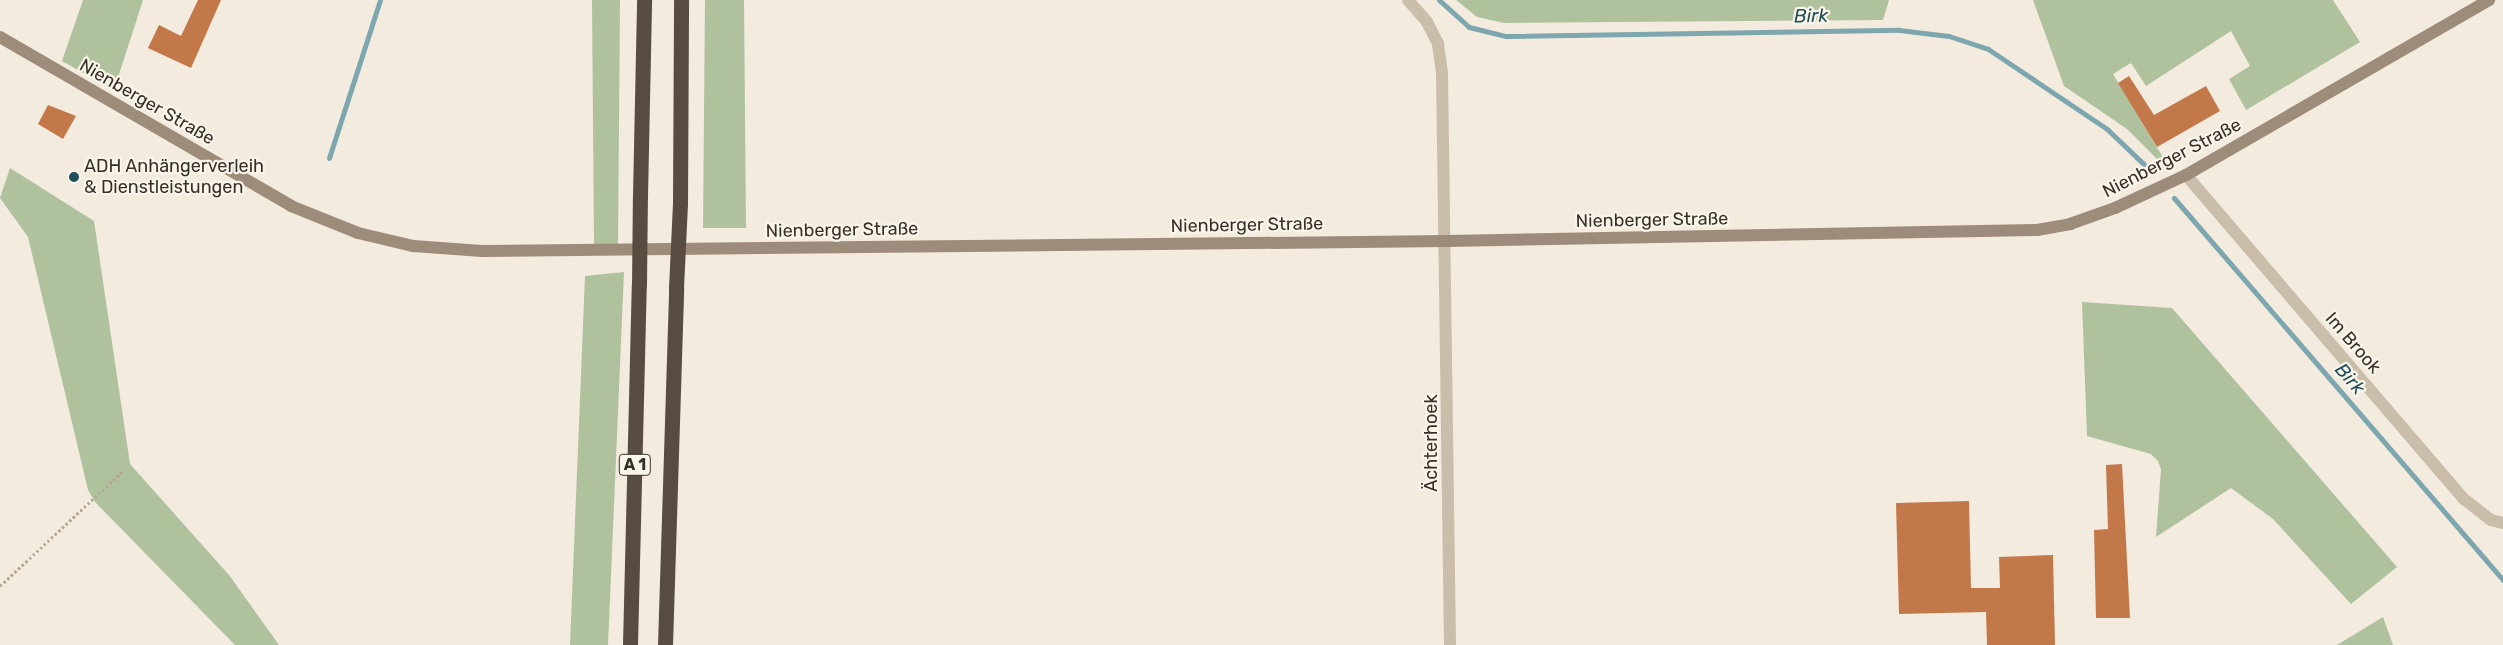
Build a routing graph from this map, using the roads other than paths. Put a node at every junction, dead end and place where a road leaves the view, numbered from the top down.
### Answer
1 (644, 0) edge
2 (681, 0) edge
3 (1408, 0) edge
4 (2489, 0) edge
5 (0, 37) edge
6 (2186, 175) junction
7 (1447, 241) junction
8 (2503, 524) edge
9 (630, 645) edge
10 (666, 645) edge
11 (1450, 645) edge

1 - 9 highway, A 1, bridge
2 - 10 highway, A 1, bridge
3 - 7 street, Ächterhoek
4 - 6 street, Nienberger Straße
5 - 7 street, Nienberger Straße
6 - 7 street, Nienberger Straße
6 - 8 street, Im Brook
7 - 11 street, Ächterhoek

